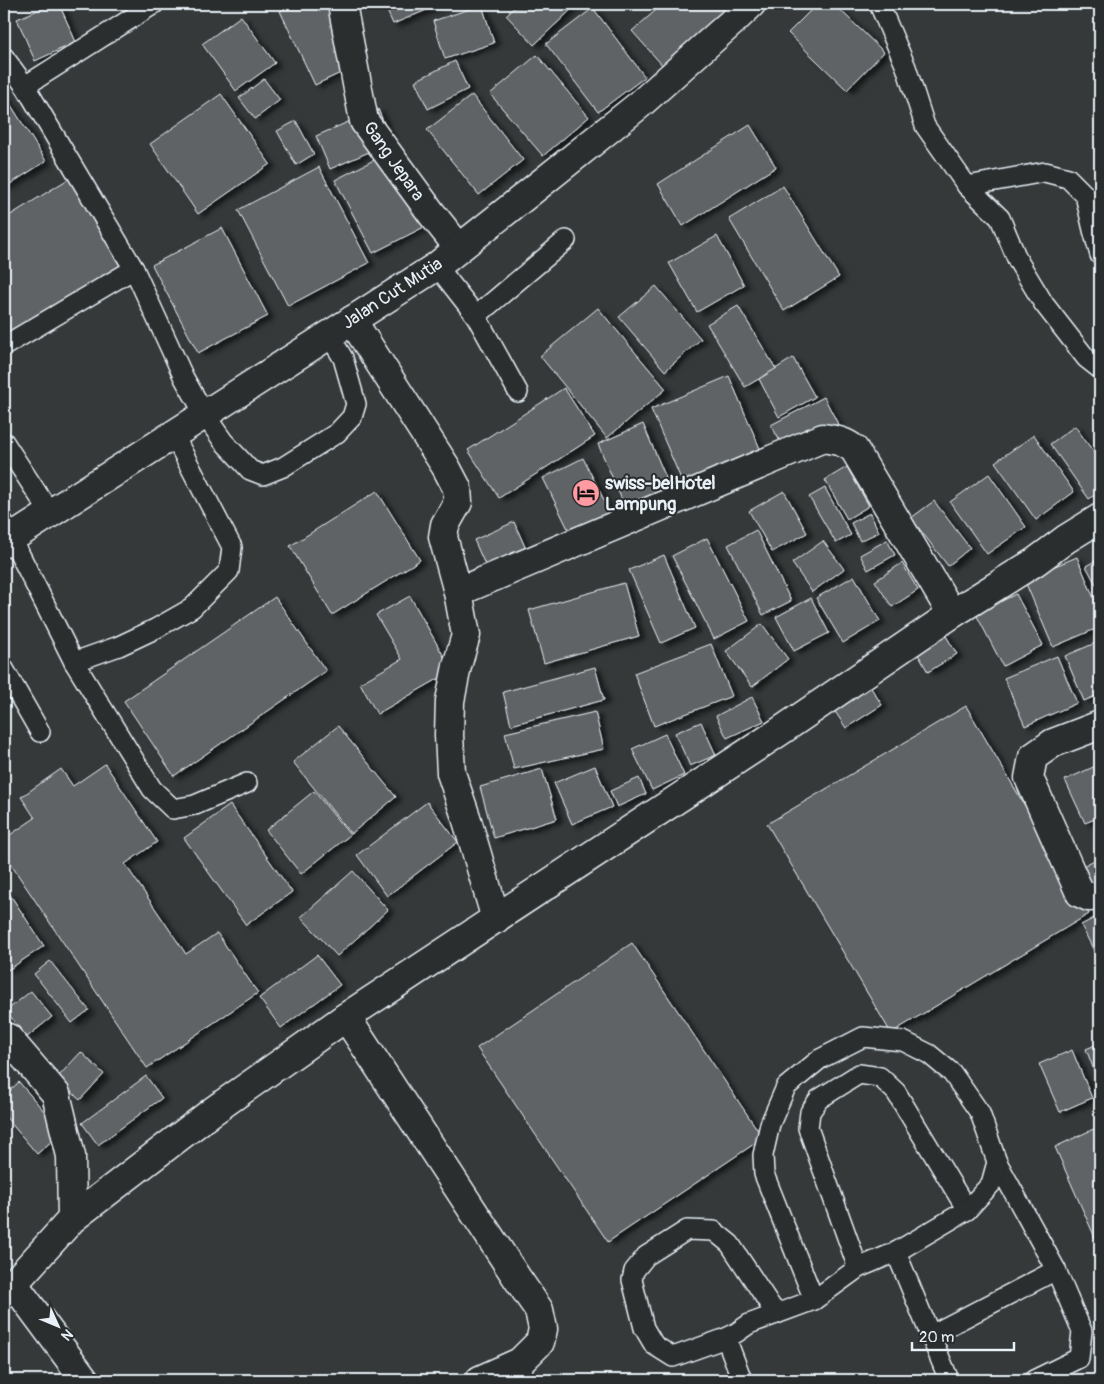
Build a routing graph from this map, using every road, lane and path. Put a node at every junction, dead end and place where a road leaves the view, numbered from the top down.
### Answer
1 (154, 4) edge
2 (342, 4) edge
3 (751, 4) edge
4 (879, 4) edge
5 (4, 57) edge
6 (25, 86) junction
7 (967, 186) junction
8 (566, 240) dead end
9 (459, 248) junction
10 (1100, 255) edge
11 (437, 266) junction
12 (134, 269) junction
13 (476, 316) junction
14 (352, 320) junction
15 (329, 335) junction
16 (4, 346) edge
17 (1100, 369) edge
18 (518, 392) dead end
19 (205, 414) junction
20 (173, 434) junction
21 (4, 442) edge
22 (50, 514) junction
23 (1100, 518) edge
24 (6, 535) edge
25 (458, 592) junction
26 (952, 614) junction
27 (74, 662) junction
28 (4, 669) edge
29 (1100, 725) edge
30 (40, 732) dead end
31 (247, 783) dead end
32 (1100, 896) edge
33 (496, 919) junction
34 (346, 1017) junction
35 (8, 1038) dead end
36 (997, 1162) junction
37 (966, 1210) junction
38 (72, 1219) junction
39 (896, 1252) junction
40 (858, 1268) junction
41 (1056, 1270) junction
42 (9, 1289) edge
43 (814, 1300) junction
44 (776, 1314) junction
45 (931, 1335) junction
46 (726, 1338) junction
47 (85, 1380) edge
48 (480, 1380) edge
49 (742, 1380) edge
50 (949, 1380) edge
51 (1034, 1380) edge

1 - 6 lane
2 - 9 street, Gang Jepara
3 - 9 street, Jalan Cut Mutia
4 - 7 lane
5 - 6 lane
6 - 12 lane
7 - 10 lane
7 - 17 lane
8 - 13 lane
9 - 11 street, Jalan Cut Mutia
11 - 13 lane
11 - 14 street, Jalan Cut Mutia
12 - 16 lane
12 - 19 lane
13 - 18 lane
14 - 15 street, Jalan Cut Mutia
14 - 25 street
15 - 19 street, Jalan Cut Mutia
15 - 19 lane
19 - 20 street, Jalan Cut Mutia
20 - 22 street, Jalan Cut Mutia
20 - 27 lane
21 - 22 lane
22 - 24 street, Jalan Cut Mutia
23 - 26 street
24 - 27 lane
25 - 26 street
25 - 33 street
26 - 33 street
27 - 31 lane
28 - 30 lane
29 - 32 street
33 - 34 street
34 - 38 street
34 - 48 street
35 - 38 street
36 - 37 lane
36 - 41 lane
36 - 43 lane
37 - 39 lane
37 - 40 lane
38 - 42 street
39 - 40 lane
39 - 45 lane
40 - 43 lane
41 - 45 lane
41 - 51 lane
42 - 47 street
43 - 44 lane
44 - 46 lane
44 - 46 lane
45 - 50 lane
46 - 49 lane

